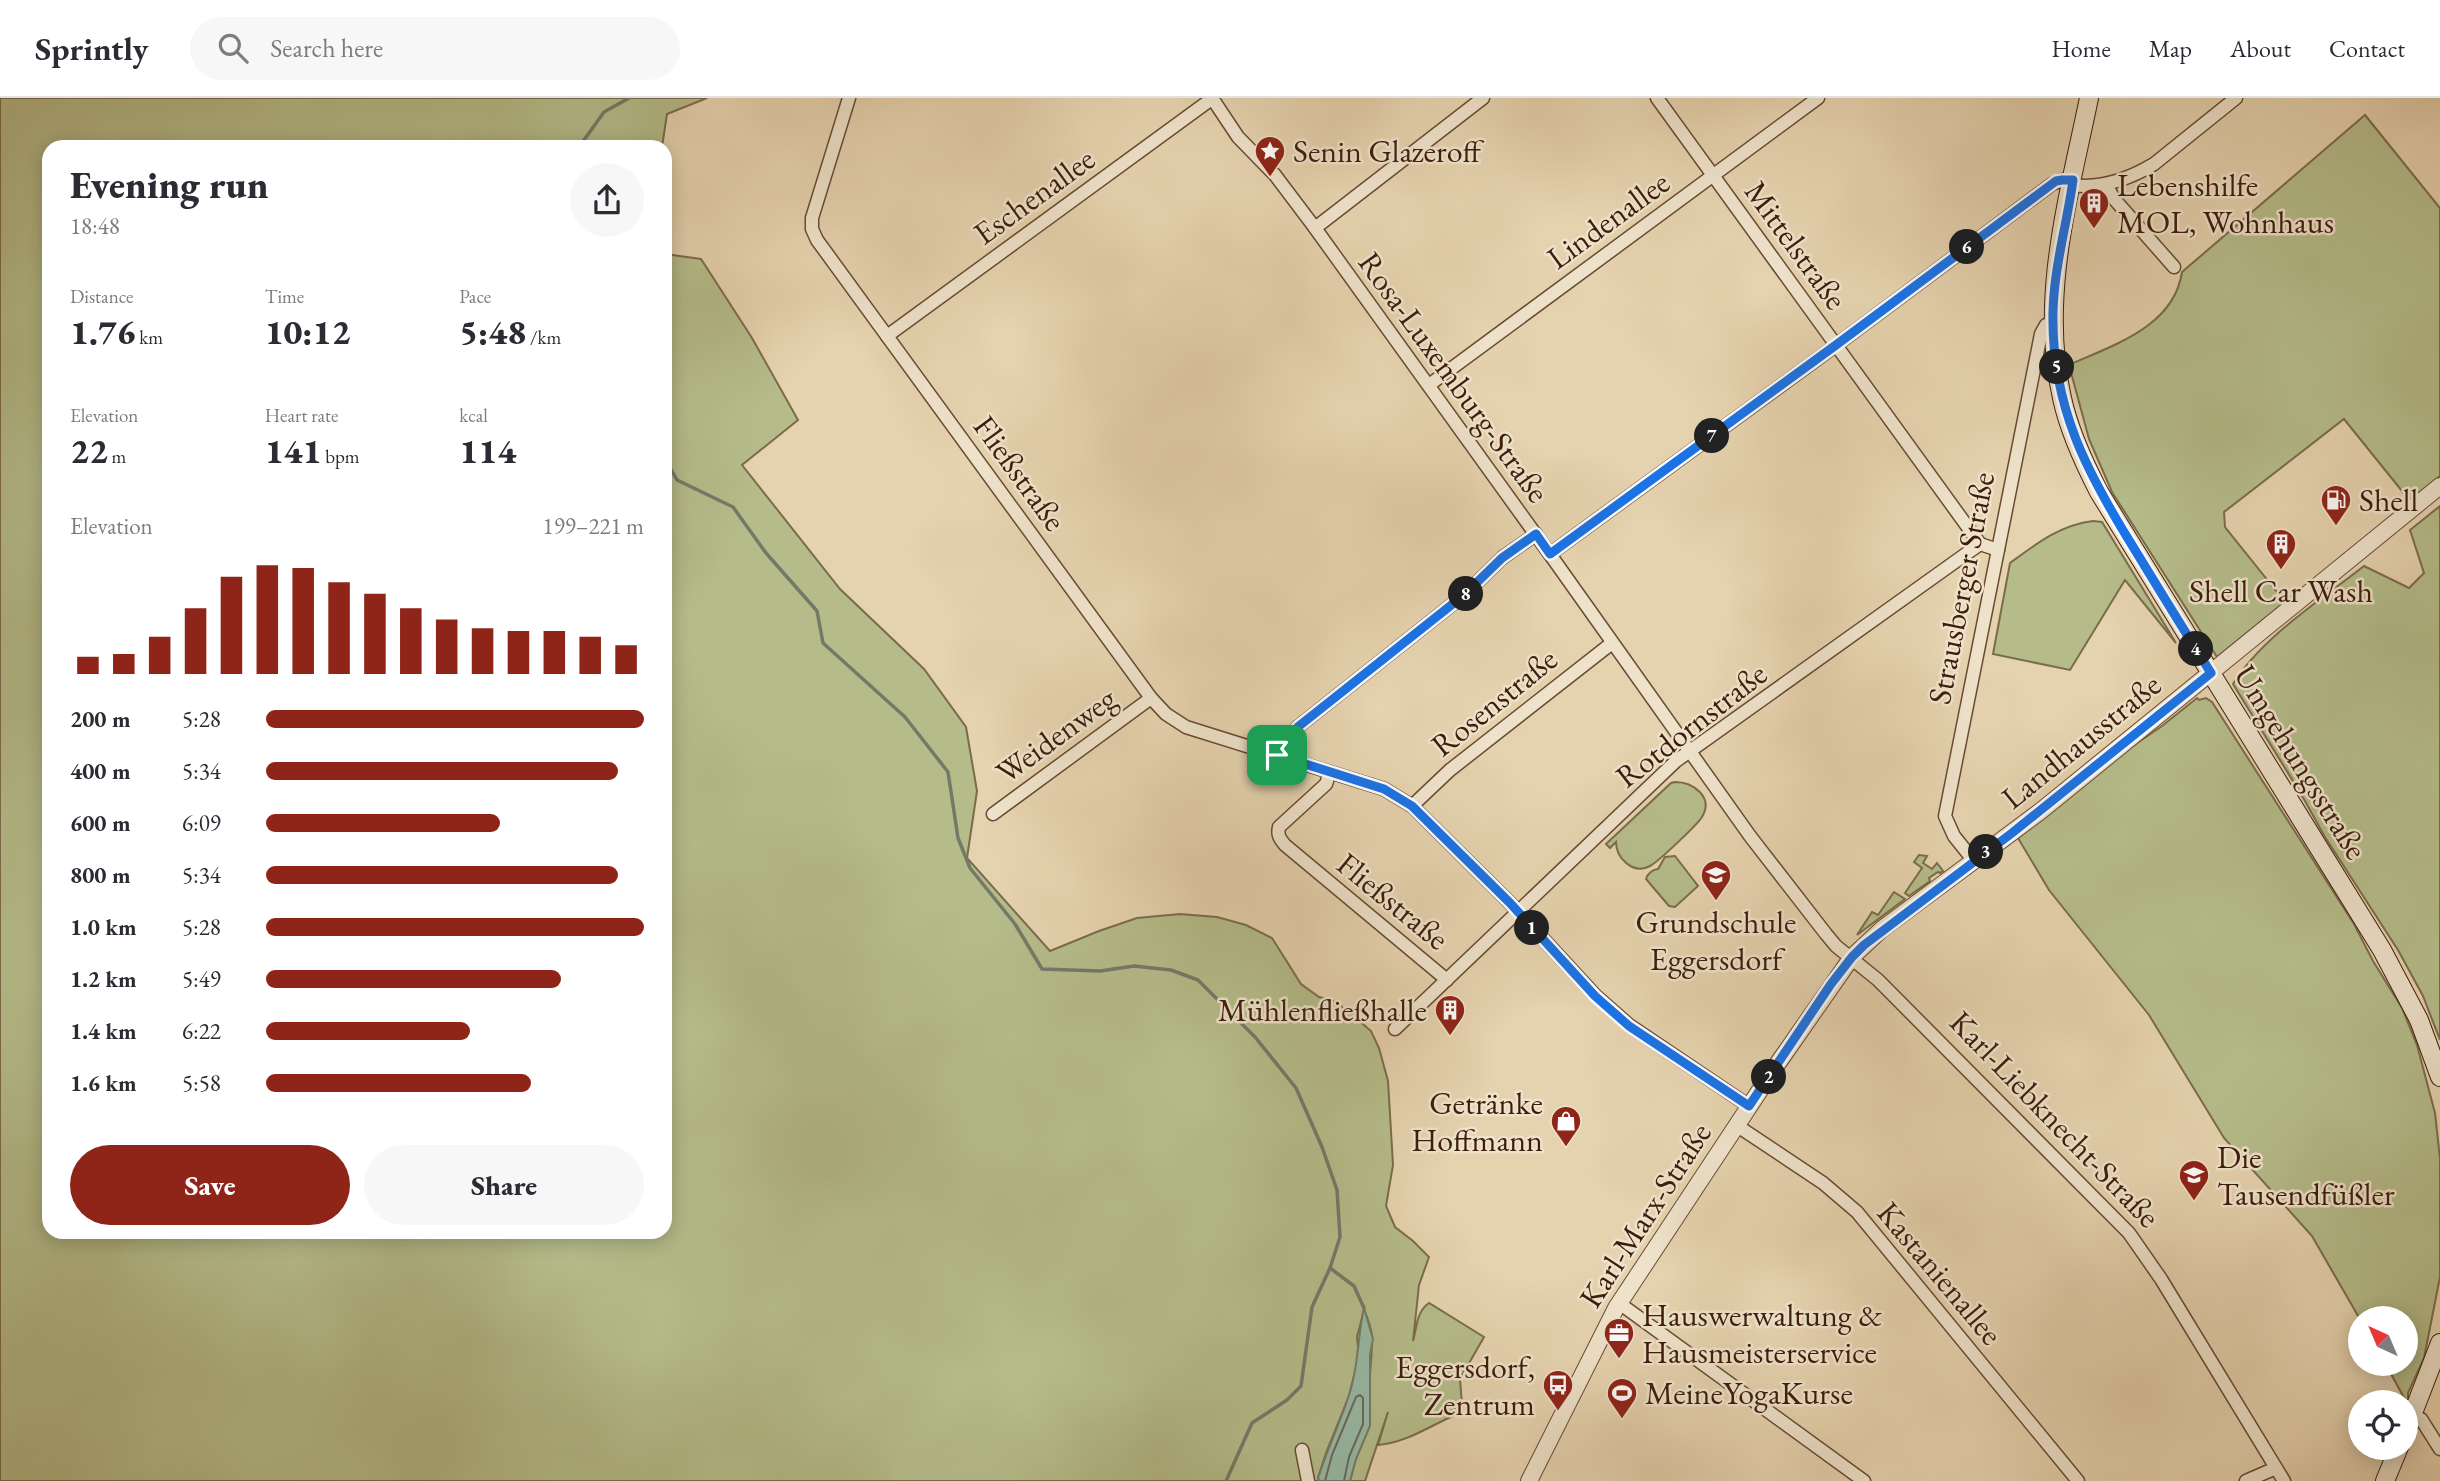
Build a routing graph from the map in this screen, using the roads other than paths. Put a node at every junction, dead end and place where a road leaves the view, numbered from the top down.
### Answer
1 (849, 98) edge
2 (1213, 98) edge
3 (1483, 98) edge
4 (1657, 98) edge
5 (1818, 98) edge
6 (2089, 98) edge
7 (2236, 98) edge
8 (1713, 176) junction
9 (2072, 183) junction
10 (2106, 185) junction
11 (1315, 228) junction
12 (2174, 267) dead end
13 (2050, 325) junction
14 (887, 336) junction
15 (1836, 345) junction
16 (2057, 366) joint
17 (1429, 385) junction
18 (2440, 486) edge
19 (1536, 534) junction
20 (1980, 544) junction
21 (1998, 550) junction
22 (1550, 554) junction
23 (1612, 643) junction
24 (2211, 673) junction
25 (1151, 698) junction
26 (1690, 752) junction
27 (1277, 755) junction
28 (1330, 772) junction
29 (1412, 806) junction
30 (993, 814) dead end
31 (1974, 861) junction
32 (1518, 913) junction
33 (1852, 957) junction
34 (1447, 980) junction
35 (1395, 1029) dead end
36 (2440, 1077) edge
37 (1749, 1106) junction
38 (1736, 1125) junction
39 (1619, 1303) junction
40 (2440, 1343) edge
41 (2418, 1400) edge
42 (2418, 1420) edge
43 (2440, 1449) edge
44 (1301, 1450) dead end
45 (2394, 1460) edge
46 (2276, 1468) junction
47 (1308, 1481) edge
48 (1529, 1481) edge
49 (1864, 1481) edge
50 (2078, 1481) edge
51 (2246, 1481) edge
52 (2284, 1481) edge
53 (2385, 1481) edge

1 - 14 street, Fließstraße
2 - 11 street, Rosa-Luxemburg-Straße
2 - 14 street, Eschenallee
3 - 11 street
4 - 8 street, Mittelstraße
5 - 8 street, Lindenallee
6 - 9 main road, Strausberger Straße
7 - 10 street
8 - 15 street, Mittelstraße
8 - 17 street, Lindenallee
9 - 10 street
9 - 13 main road, Strausberger Straße
9 - 15 street
10 - 12 street
11 - 17 street, Rosa-Luxemburg-Straße
13 - 16 main road, Strausberger Straße
13 - 21 street, Strausberger Straße
14 - 25 street, Fließstraße
15 - 20 street, Mittelstraße
15 - 22 street
16 - 24 main road, Umgehungsstraße
17 - 19 street, Rosa-Luxemburg-Straße
18 - 24 street, Landhausstraße
19 - 22 street, Rosa-Luxemburg-Straße
19 - 27 street
20 - 21 street
20 - 26 street, Rotdornstraße
21 - 31 street, Strausberger Straße
22 - 23 street, Rosa-Luxemburg-Straße
23 - 26 street, Rosa-Luxemburg-Straße
23 - 29 street, Rosenstraße
24 - 31 street, Landhausstraße
24 - 36 main road, Umgehungsstraße
25 - 27 street, Fließstraße
25 - 30 street, Weidenweg
26 - 32 street, Rotdornstraße
26 - 33 street, Rosa-Luxemburg-Straße
27 - 28 street, Fließstraße
28 - 29 street, Fließstraße
28 - 34 street, Fließstraße
29 - 32 street, Fließstraße
31 - 33 street, Landhausstraße
32 - 34 street, Rotdornstraße
32 - 37 street, Fließstraße
33 - 37 street, Karl-Marx-Straße
33 - 46 street, Karl-Liebknecht-Straße
34 - 35 street, Rotdornstraße
37 - 38 street, Karl-Marx-Straße
38 - 39 street, Karl-Marx-Straße
38 - 50 street, Kastanienallee
39 - 48 street, Karl-Marx-Straße
39 - 49 street
40 - 41 main road
42 - 43 street
44 - 47 street
45 - 53 main road
46 - 51 street
46 - 52 street, Karl-Liebknecht-Straße

